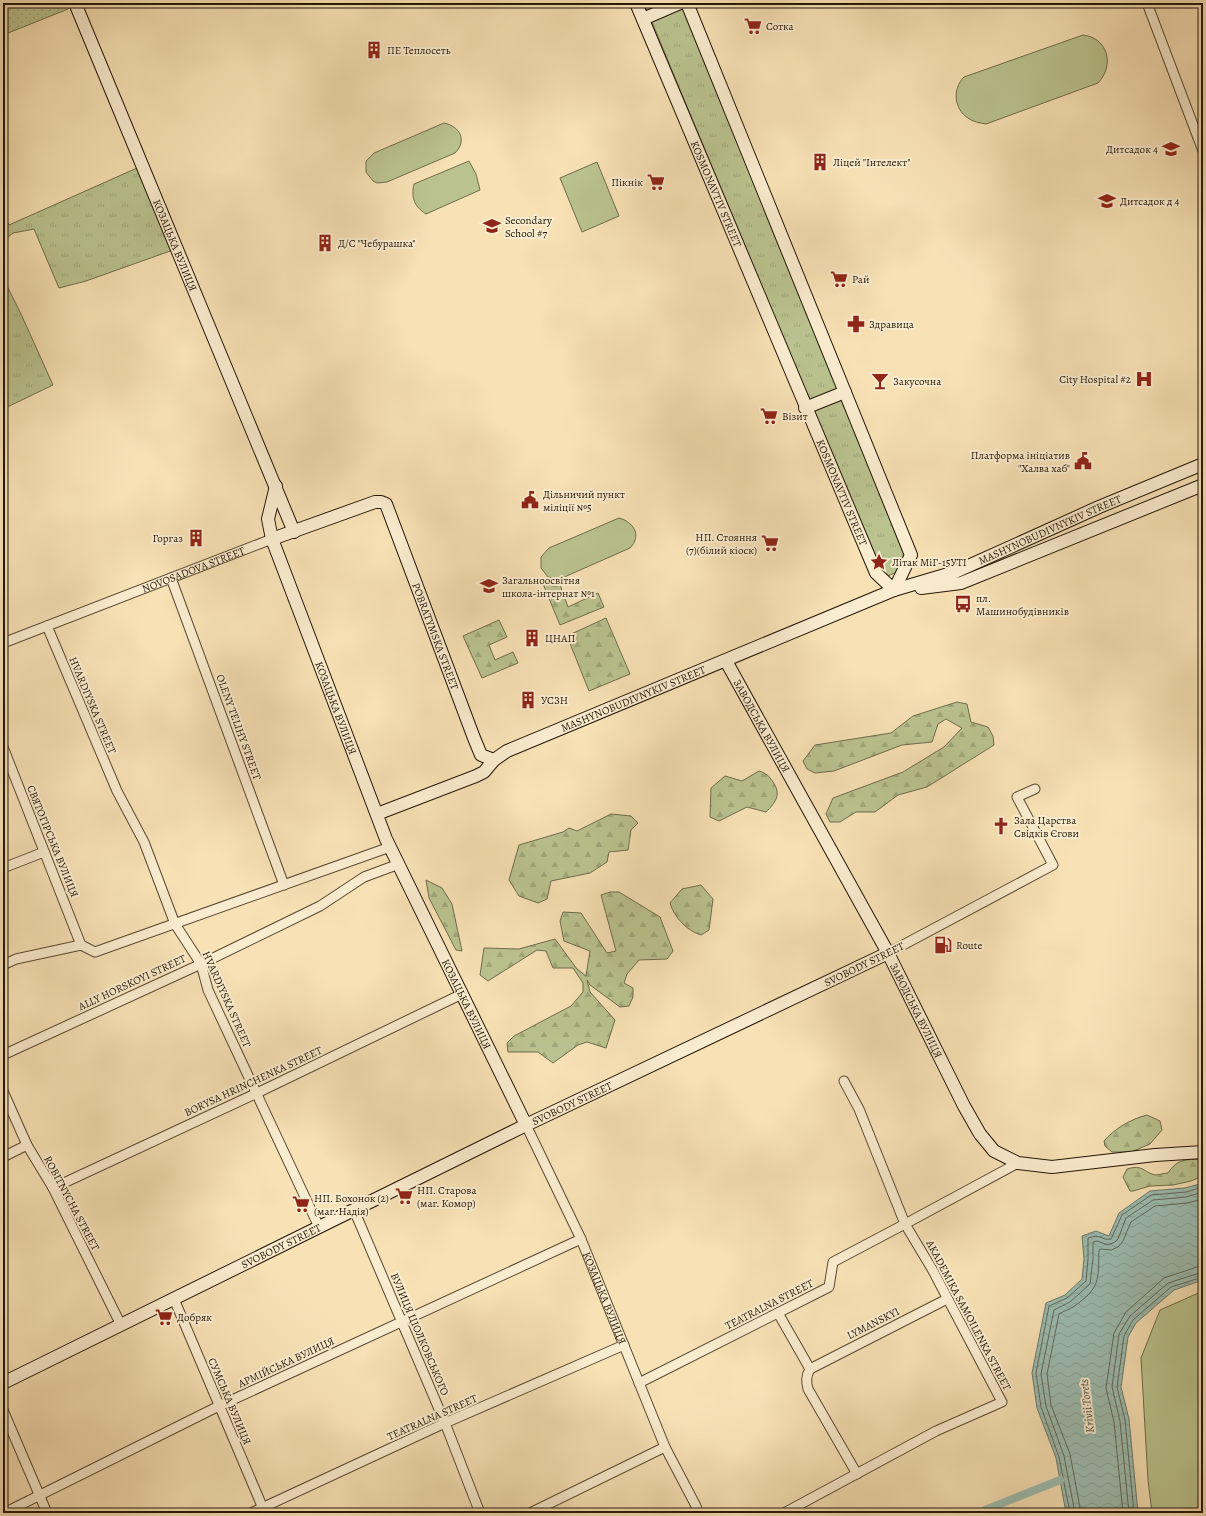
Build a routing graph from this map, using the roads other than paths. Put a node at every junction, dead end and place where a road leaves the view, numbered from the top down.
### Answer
1 (76, 3) edge
2 (636, 3) edge
3 (680, 3) edge
4 (687, 3) edge
5 (1147, 3) edge
6 (643, 19) junction
7 (1203, 151) edge
8 (845, 392) junction
9 (805, 408) junction
10 (1203, 464) edge
11 (1203, 485) edge
12 (276, 486) junction
13 (386, 504) joint
14 (294, 532) junction
15 (272, 539) junction
16 (172, 578) junction
17 (894, 590) junction
18 (47, 626) junction
19 (3, 644) edge
20 (726, 661) junction
21 (3, 747) edge
22 (494, 760) junction
23 (7, 768) edge
24 (1035, 788) dead end
25 (377, 814) junction
26 (390, 847) junction
27 (44, 852) junction
28 (399, 864) junction
29 (3, 868) edge
30 (284, 885) junction
31 (175, 924) junction
32 (81, 944) junction
33 (888, 953) junction
34 (201, 964) junction
35 (3, 965) edge
36 (462, 994) junction
37 (3, 1055) edge
38 (844, 1081) dead end
39 (3, 1092) edge
40 (257, 1093) junction
41 (526, 1125) junction
42 (28, 1145) junction
43 (1203, 1152) edge
44 (3, 1157) edge
45 (1018, 1164) junction
46 (53, 1188) junction
47 (354, 1210) junction
48 (906, 1224) junction
49 (319, 1227) junction
50 (581, 1239) junction
51 (947, 1298) junction
52 (174, 1299) junction
53 (778, 1313) junction
54 (402, 1322) junction
55 (121, 1325) junction
56 (624, 1346) junction
57 (810, 1369) junction
58 (3, 1383) edge
59 (639, 1383) junction
60 (219, 1406) junction
61 (3, 1410) edge
62 (445, 1423) junction
63 (665, 1447) junction
64 (857, 1474) junction
65 (39, 1496) junction
66 (264, 1510) edge
67 (4, 1513) edge
68 (47, 1513) edge
69 (251, 1513) edge
70 (480, 1513) edge
71 (530, 1513) edge
72 (698, 1513) edge
73 (784, 1513) edge

1 - 12 street, КОЗАЦЬКА ВУЛИЦЯ
2 - 6 street, KOSMONAVTIV STREET
3 - 6 street
4 - 8 street
5 - 7 street
6 - 9 street, KOSMONAVTIV STREET
8 - 9 street
8 - 17 street
9 - 17 street, KOSMONAVTIV STREET
10 - 17 street, MASHYNOBUDIVNYKIV STREET
11 - 17 street, MASHYNOBUDIVNYKIV STREET
12 - 14 street, КОЗАЦЬКА ВУЛИЦЯ
12 - 15 street, КОЗАЦЬКА ВУЛИЦЯ
13 - 14 street, NOVOSADOVA STREET
13 - 22 street, POBRATYMSKA STREET
14 - 15 street, NOVOSADOVA STREET
15 - 16 street, NOVOSADOVA STREET
15 - 25 street, КОЗАЦЬКА ВУЛИЦЯ
16 - 18 street, NOVOSADOVA STREET
16 - 30 street, OLENY TELIHY STREET
17 - 20 street, MASHYNOBUDIVNYKIV STREET
18 - 19 street, NOVOSADOVA STREET
18 - 31 street, HVARDIYSKA STREET
20 - 22 street, MASHYNOBUDIVNYKIV STREET
20 - 33 street, ЗАВОДСЬКА ВУЛИЦЯ
21 - 23 street, СВЯТОГІРСЬКА ВУЛИЦЯ
22 - 25 street, MASHYNOBUDIVNYKIV STREET
23 - 27 street, СВЯТОГІРСЬКА ВУЛИЦЯ
24 - 33 street, SVOBODY STREET
25 - 26 street, КОЗАЦЬКА ВУЛИЦЯ
26 - 28 street, КОЗАЦЬКА ВУЛИЦЯ
26 - 30 street
27 - 29 street
27 - 32 street, СВЯТОГІРСЬКА ВУЛИЦЯ
28 - 34 street, ALLY HORSKOYI STREET
28 - 36 street, КОЗАЦЬКА ВУЛИЦЯ
30 - 31 street
31 - 32 street
31 - 34 street, HVARDIYSKA STREET
32 - 35 street
33 - 41 street, SVOBODY STREET
33 - 45 street, ЗАВОДСЬКА ВУЛИЦЯ
34 - 37 street, ALLY HORSKOYI STREET
34 - 40 street, HVARDIYSKA STREET
36 - 40 street, BORYSA HRINCHENKA STREET
36 - 41 street, КОЗАЦЬКА ВУЛИЦЯ
38 - 48 street, AKADEMIKA SAMOILENKA STREET
39 - 42 street, ROBITNYCHA STREET
40 - 46 street, BORYSA HRINCHENKA STREET
40 - 49 street, HVARDIYSKA STREET
41 - 47 street, SVOBODY STREET
41 - 50 street, КОЗАЦЬКА ВУЛИЦЯ
42 - 44 street
42 - 46 street, ROBITNYCHA STREET
43 - 45 street, ЗАВОДСЬКА ВУЛИЦЯ
45 - 48 street, TEATRALNA STREET
46 - 55 street, ROBITNYCHA STREET
47 - 49 street, SVOBODY STREET
47 - 54 street, ВУЛИЦЯ ЦІОЛКОВСЬКОГО
48 - 51 street, AKADEMIKA SAMOILENKA STREET
48 - 53 street, TEATRALNA STREET
49 - 52 street, SVOBODY STREET
50 - 54 street, АРМІЙСЬКА ВУЛИЦЯ
50 - 56 street, КОЗАЦЬКА ВУЛИЦЯ
51 - 57 street, LYMANSKYI
51 - 64 street, AKADEMIKA SAMOILENKA STREET
52 - 55 street, SVOBODY STREET
52 - 60 street, СУМСЬКА ВУЛИЦЯ
53 - 57 street
53 - 59 street, TEATRALNA STREET
54 - 60 street, АРМІЙСЬКА ВУЛИЦЯ
54 - 62 street, ВУЛИЦЯ ЦІОЛКОВСЬКОГО
55 - 58 street, SVOBODY STREET
56 - 59 street, КОЗАЦЬКА ВУЛИЦЯ
56 - 62 street, TEATRALNA STREET
57 - 64 street
59 - 63 street, КОЗАЦЬКА ВУЛИЦЯ
60 - 65 street, АРМІЙСЬКА ВУЛИЦЯ
60 - 66 street, СУМСЬКА ВУЛИЦЯ
61 - 65 street
62 - 66 street, TEATRALNA STREET
62 - 70 street, ВУЛИЦЯ ЦІОЛКОВСЬКОГО
63 - 71 street
63 - 72 street, КОЗАЦЬКА ВУЛИЦЯ
64 - 73 street, AKADEMIKA SAMOILENKA STREET
65 - 67 street, АРМІЙСЬКА ВУЛИЦЯ
65 - 68 street
66 - 69 street, TEATRALNA STREET

